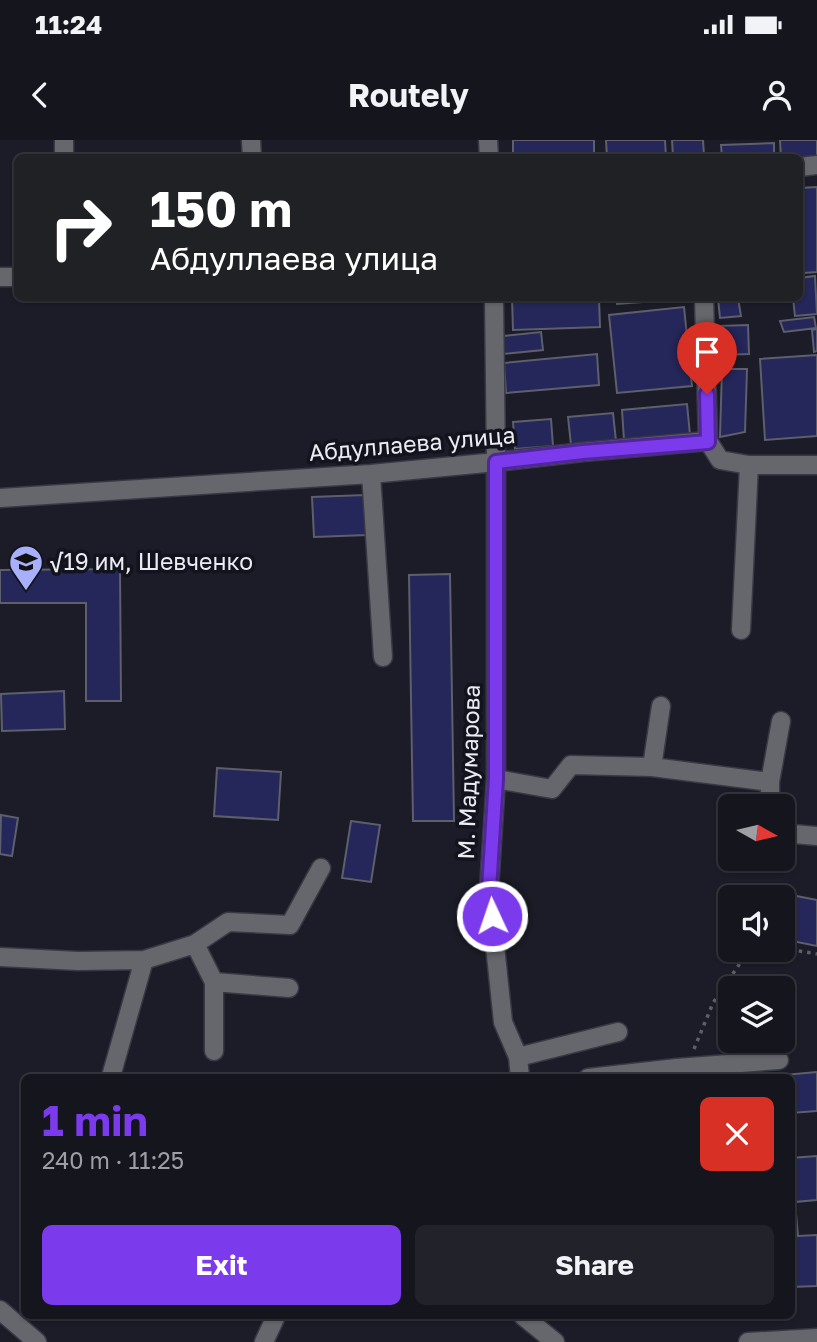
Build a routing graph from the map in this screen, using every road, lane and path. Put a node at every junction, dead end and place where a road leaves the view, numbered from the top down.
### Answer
1 (494, 301) edge
2 (704, 301) edge
3 (708, 442) junction
4 (496, 462) junction
5 (749, 465) junction
6 (817, 465) edge
7 (371, 474) junction
8 (0, 498) edge
9 (741, 630) dead end
10 (383, 657) dead end
11 (661, 706) dead end
12 (782, 721) dead end
13 (652, 767) junction
14 (496, 779) junction
15 (770, 782) junction
16 (770, 794) edge
17 (795, 835) edge
18 (817, 836) edge
19 (321, 868) dead end
20 (195, 943) junction
21 (795, 950) edge
22 (817, 954) edge
23 (0, 957) edge
24 (144, 960) junction
25 (741, 962) edge
26 (214, 982) junction
27 (289, 988) dead end
28 (618, 1032) dead end
29 (214, 1051) dead end
30 (518, 1057) junction
31 (779, 1060) dead end
32 (687, 1067) junction
33 (112, 1073) dead end
34 (520, 1074) edge
35 (624, 1074) edge
36 (0, 1310) edge
37 (275, 1319) edge
38 (527, 1319) edge
39 (817, 1338) edge
40 (37, 1342) edge
41 (264, 1342) edge
42 (555, 1342) edge
43 (748, 1342) edge

1 - 4 street, М. Мадумарова
2 - 3 street
3 - 4 street, Абдуллаева улица
3 - 5 street
4 - 7 street, Абдуллаева улица
4 - 14 street, М. Мадумарова
5 - 6 street
5 - 9 street
7 - 8 street, Абдуллаева улица
7 - 10 street
11 - 13 street
12 - 15 street
13 - 14 street
13 - 15 street
14 - 30 street, М. Мадумарова
15 - 16 street
17 - 18 street
19 - 20 street
20 - 24 street
20 - 26 street
21 - 22 path
23 - 24 street
24 - 33 street
25 - 32 path
26 - 27 street
26 - 29 street
28 - 30 street
30 - 34 street, М. Мадумарова
31 - 32 street
32 - 35 street
36 - 40 street
37 - 41 street
38 - 42 street
39 - 43 street

